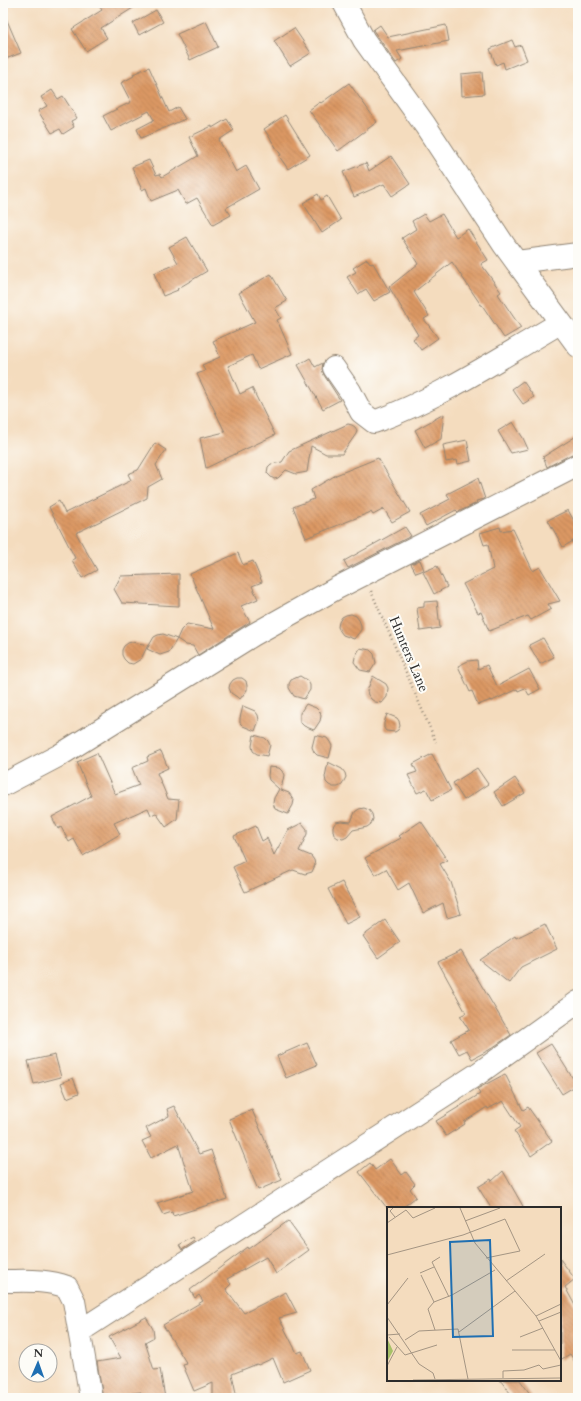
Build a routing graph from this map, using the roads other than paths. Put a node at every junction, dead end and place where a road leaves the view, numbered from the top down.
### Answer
1 (344, 3) edge
2 (578, 254) edge
3 (517, 262) junction
4 (560, 322) junction
5 (578, 346) edge
6 (334, 368) dead end
7 (578, 466) edge
8 (3, 785) edge
9 (578, 1002) edge
10 (3, 1281) edge
11 (80, 1331) junction
12 (91, 1398) edge

1 - 3 street
2 - 3 street
3 - 4 street
4 - 5 street
4 - 6 street
7 - 8 street
9 - 11 street
10 - 11 street
11 - 12 street

